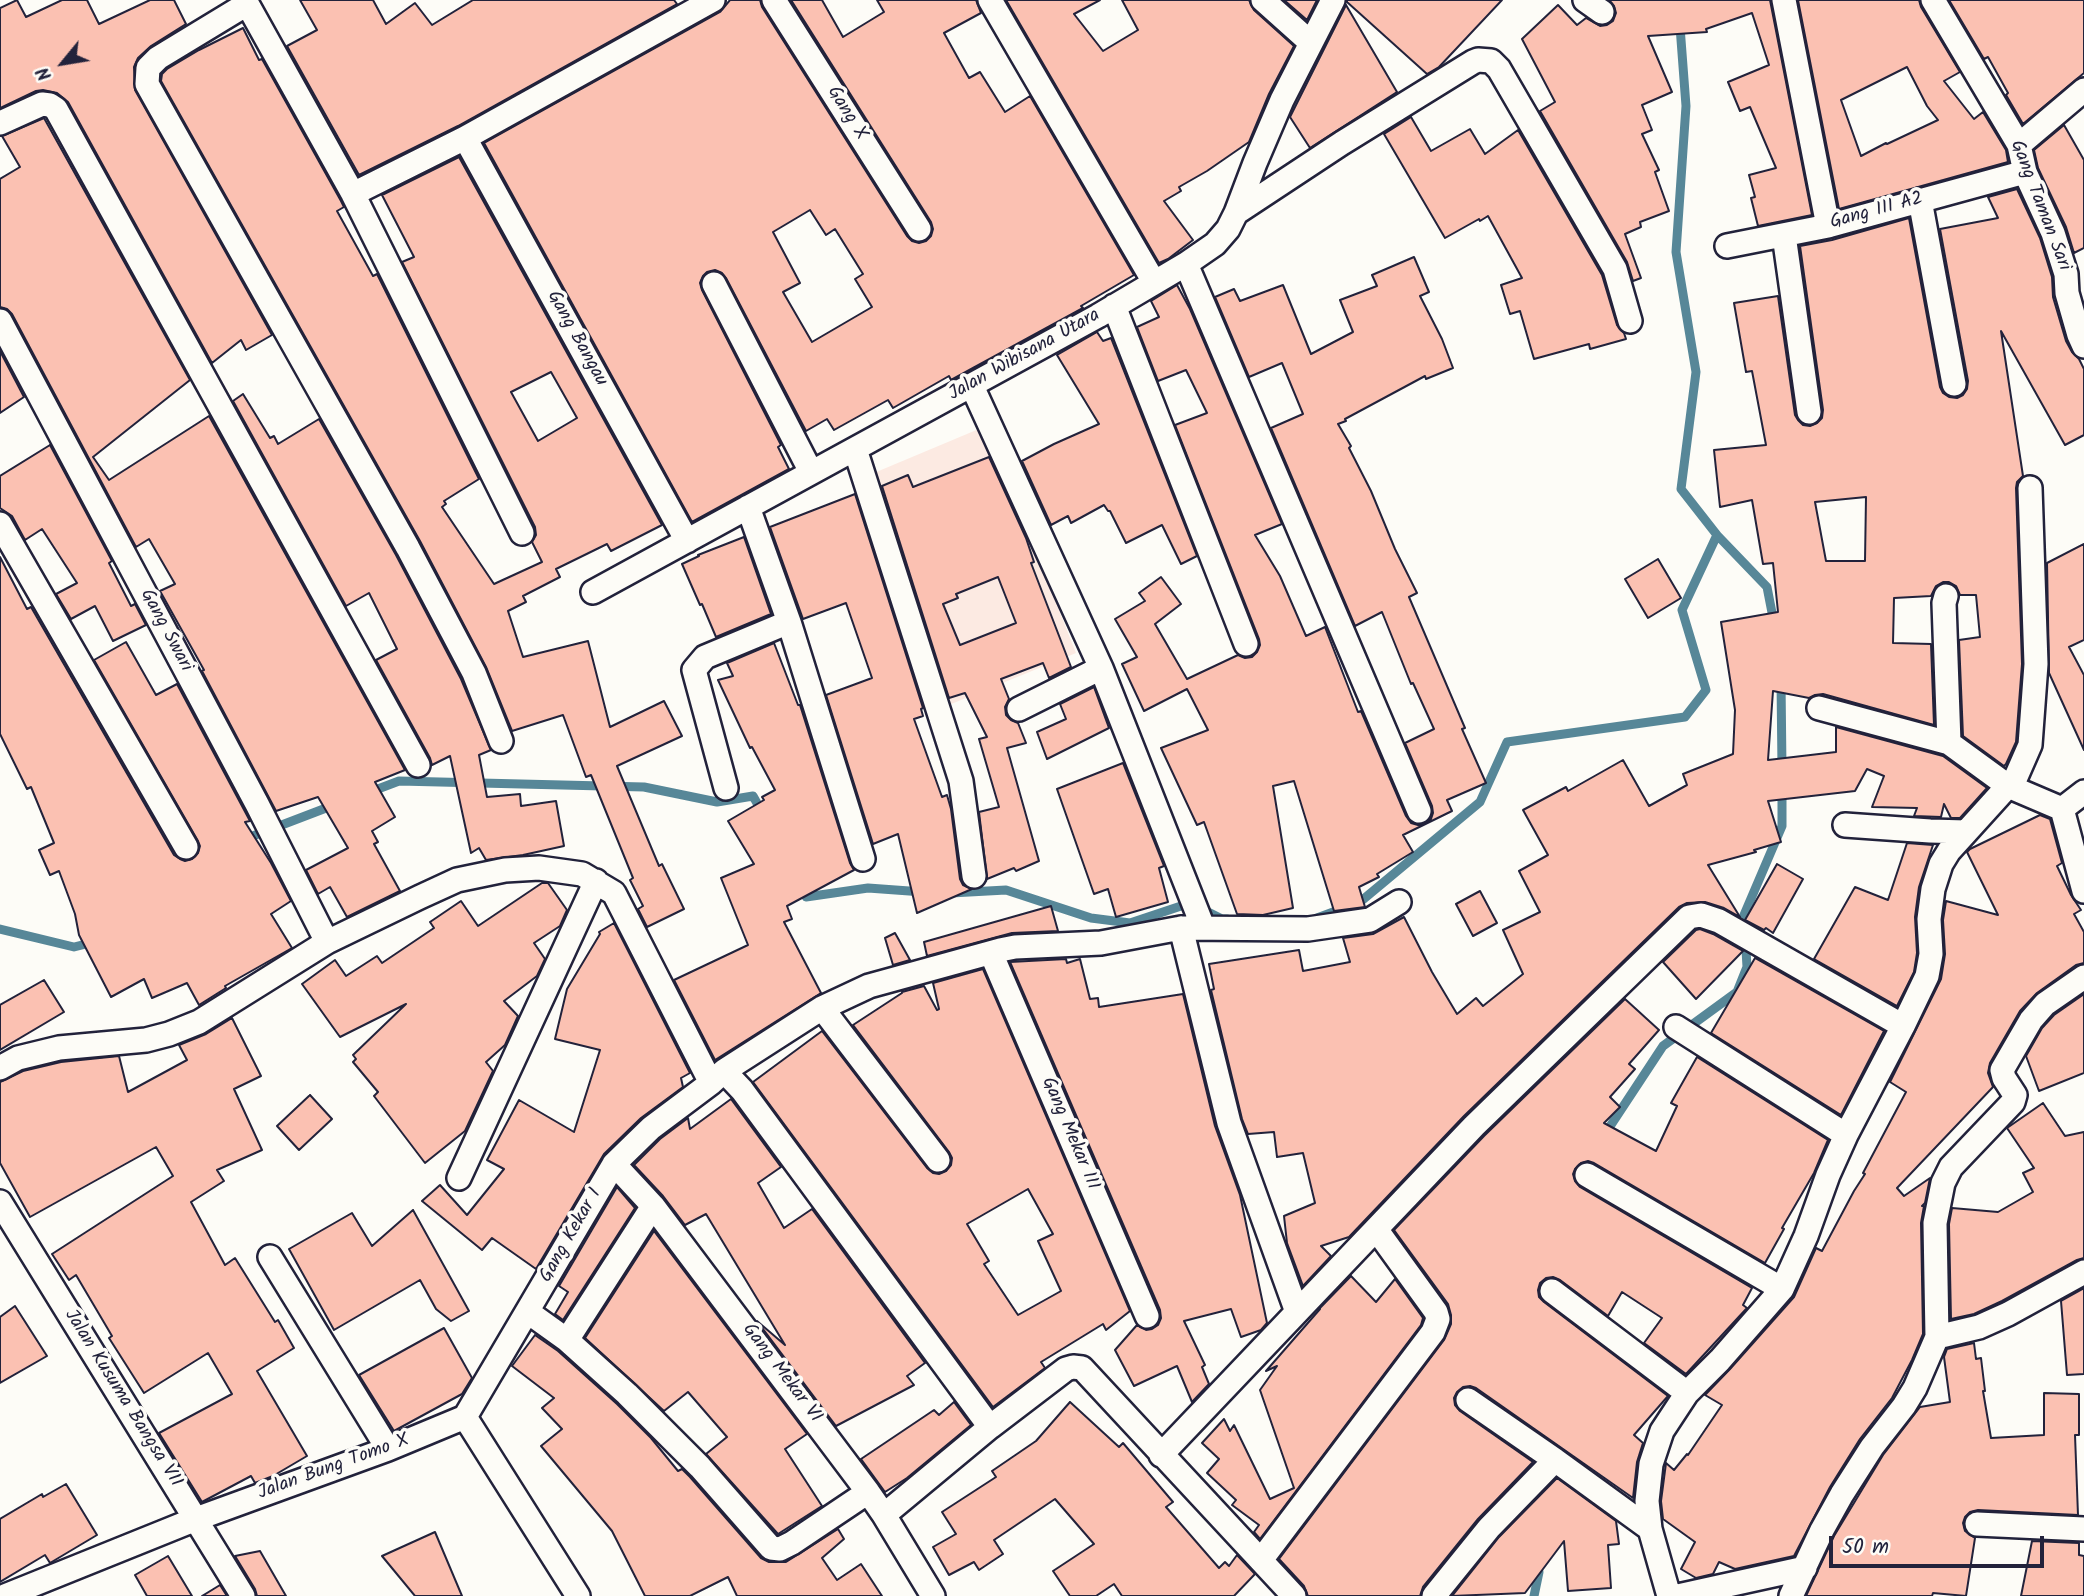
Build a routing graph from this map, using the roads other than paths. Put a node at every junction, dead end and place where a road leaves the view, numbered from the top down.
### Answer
1 (713, 0) edge
2 (774, 0) edge
3 (990, 0) edge
4 (1263, 0) edge
5 (1333, 0) edge
6 (1784, 0) edge
7 (1933, 0) edge
8 (246, 2) edge
9 (1311, 43) junction
10 (2084, 90) edge
11 (0, 123) edge
12 (466, 138) junction
13 (2019, 145) junction
14 (2025, 172) junction
15 (353, 194) junction
16 (1920, 200) junction
17 (1236, 213) junction
18 (1828, 226) junction
19 (919, 229) dead end
20 (1784, 235) junction
21 (1727, 246) dead end
22 (1186, 264) junction
23 (1154, 282) junction
24 (714, 284) dead end
25 (1114, 306) junction
26 (0, 321) edge
27 (1630, 321) dead end
28 (2084, 346) edge
29 (1954, 384) dead end
30 (972, 386) junction
31 (1809, 412) dead end
32 (855, 449) junction
33 (811, 472) junction
34 (2030, 488) dead end
35 (748, 507) junction
36 (0, 524) edge
37 (522, 533) dead end
38 (687, 541) junction
39 (593, 592) dead end
40 (1945, 596) dead end
41 (789, 622) junction
42 (1245, 644) dead end
43 (1101, 668) junction
44 (1819, 708) dead end
45 (1019, 709) dead end
46 (500, 741) dead end
47 (1948, 743) junction
48 (418, 765) dead end
49 (2008, 786) junction
50 (726, 789) dead end
51 (2084, 792) edge
52 (2062, 809) junction
53 (1419, 811) dead end
54 (1845, 825) dead end
55 (1966, 832) junction
56 (186, 847) dead end
57 (863, 859) dead end
58 (974, 876) dead end
59 (596, 881) junction
60 (2084, 891) edge
61 (1399, 902) dead end
62 (1194, 924) junction
63 (327, 942) junction
64 (990, 953) junction
65 (2084, 977) edge
66 (822, 1009) junction
67 (1903, 1026) junction
68 (1676, 1027) dead end
69 (0, 1068) edge
70 (718, 1077) junction
71 (1846, 1135) junction
72 (938, 1160) dead end
73 (614, 1164) junction
74 (1587, 1175) dead end
75 (459, 1178) dead end
76 (0, 1202) edge
77 (653, 1206) junction
78 (1376, 1229) junction
79 (270, 1257) dead end
80 (2084, 1272) edge
81 (1782, 1289) junction
82 (1552, 1291) dead end
83 (528, 1312) junction
84 (1297, 1312) junction
85 (1147, 1315) dead end
86 (1937, 1337) junction
87 (567, 1340) junction
88 (1687, 1393) junction
89 (1468, 1400) dead end
90 (466, 1417) junction
91 (990, 1427) junction
92 (388, 1449) junction
93 (1161, 1455) junction
94 (1555, 1460) junction
95 (868, 1492) junction
96 (884, 1514) junction
97 (196, 1519) junction
98 (1977, 1524) dead end
99 (1650, 1529) junction
100 (2084, 1529) edge
101 (1261, 1560) junction
102 (1805, 1568) junction
103 (5, 1596) edge
104 (243, 1596) edge
105 (578, 1596) edge
106 (933, 1596) edge
107 (1294, 1596) edge
108 (1434, 1596) edge
109 (1669, 1596) edge
110 (1678, 1596) edge
111 (1791, 1596) edge

1 - 12 street
2 - 19 street, Gang X
3 - 23 street
4 - 9 street
5 - 9 street, Jalan Wibisana Utara
6 - 18 street
7 - 13 street, Gang Taman Sari
8 - 15 street
8 - 46 street
9 - 17 street, Jalan Wibisana Utara
10 - 13 street
11 - 48 street
12 - 15 street
12 - 38 street, Gang Bangau
13 - 14 street, Gang Taman Sari
14 - 16 street, Gang III A2
14 - 28 street, Gang Taman Sari
15 - 37 street
16 - 18 street, Gang III A2
16 - 29 street
17 - 22 street, Jalan Wibisana Utara
17 - 27 street
18 - 20 street, Gang III A2
20 - 21 street, Gang III A2
20 - 31 street
22 - 23 street, Jalan Wibisana Utara
22 - 53 street
23 - 25 street, Jalan Wibisana Utara
24 - 33 street
25 - 30 street, Jalan Wibisana Utara
25 - 42 street
26 - 63 street, Gang Swari
30 - 32 street, Jalan Wibisana Utara
30 - 43 street
32 - 33 street, Jalan Wibisana Utara
32 - 58 street
33 - 35 street, Jalan Wibisana Utara
34 - 49 street
35 - 38 street, Jalan Wibisana Utara
35 - 41 street
36 - 56 street
38 - 39 street, Jalan Wibisana Utara
40 - 47 street
41 - 50 street
41 - 57 street
43 - 45 street
43 - 62 street
44 - 47 street
47 - 49 street
49 - 52 street
49 - 55 street
51 - 52 street
52 - 60 street
54 - 55 street
55 - 67 street
59 - 63 street
59 - 70 street
59 - 75 street
61 - 62 street, Gang Kekar I
62 - 64 street, Gang Kekar I
62 - 84 street
63 - 69 street
64 - 66 street, Gang Kekar I
64 - 85 street, Gang Mekar III
65 - 86 street
66 - 70 street, Gang Kekar I
66 - 72 street
67 - 71 street
67 - 78 street
68 - 71 street
70 - 73 street, Gang Kekar I
70 - 91 street
71 - 81 street
73 - 77 street, Gang Mekar VI
73 - 83 street, Gang Kekar I
74 - 81 street
76 - 97 street, Jalan Kusuma Bangsa VII
77 - 87 street
77 - 95 street, Gang Mekar VI
78 - 84 street
78 - 101 street
79 - 92 street
80 - 86 street
81 - 88 street
82 - 88 street
83 - 87 street
83 - 90 street, Gang Kekar I
84 - 93 street
86 - 102 street
87 - 95 street
88 - 99 street
89 - 94 street
90 - 92 street, Jalan Bung Tomo X
90 - 105 street
91 - 93 street
91 - 96 street
92 - 97 street, Jalan Bung Tomo X
93 - 101 street
94 - 99 street
94 - 108 street
95 - 96 street, Gang Mekar VI
96 - 106 street, Gang Mekar VI
97 - 103 street, Jalan Bung Tomo X
97 - 104 street, Jalan Kusuma Bangsa VII
98 - 100 street
99 - 109 street
101 - 107 street
102 - 110 street
102 - 111 street

